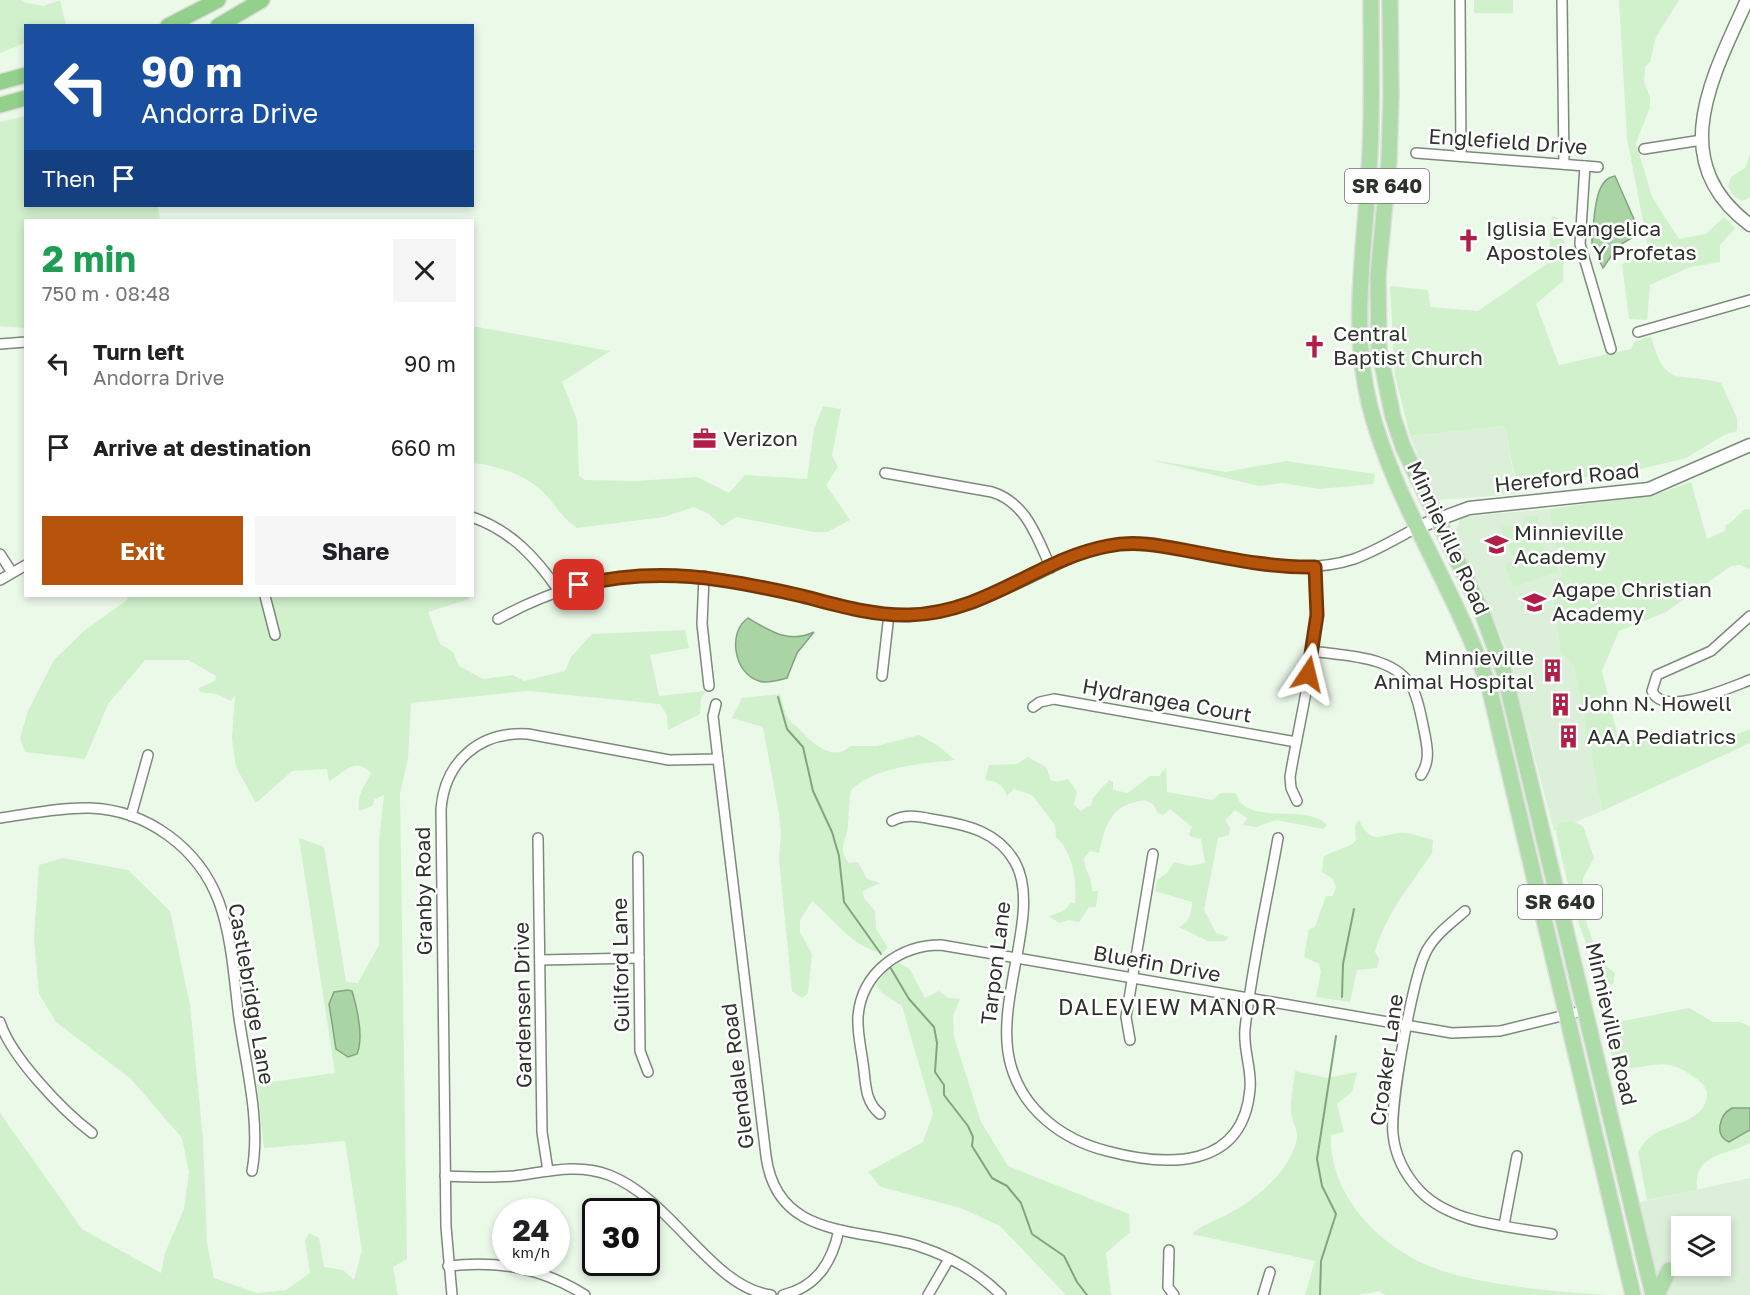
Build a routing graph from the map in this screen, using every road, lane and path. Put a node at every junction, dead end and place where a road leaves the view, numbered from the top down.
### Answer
1 (218, 0) edge
2 (262, 0) edge
3 (1371, 0) edge
4 (1390, 0) edge
5 (1460, 0) edge
6 (1562, 0) edge
7 (1746, 0) edge
8 (172, 24) edge
9 (221, 24) edge
10 (24, 76) edge
11 (0, 82) edge
12 (24, 99) edge
13 (0, 105) edge
14 (1702, 140) junction
15 (1644, 149) dead end
16 (1416, 153) dead end
17 (1461, 156) junction
18 (1564, 164) junction
19 (1585, 166) junction
20 (1598, 166) dead end
21 (1750, 225) edge
22 (1750, 300) edge
23 (1638, 332) dead end
24 (24, 342) edge
25 (0, 344) edge
26 (1611, 349) dead end
27 (1750, 446) edge
28 (885, 473) dead end
29 (474, 518) edge
30 (1436, 519) junction
31 (1419, 527) junction
32 (0, 554) edge
33 (24, 566) edge
34 (1315, 567) junction
35 (1051, 568) junction
36 (11, 571) junction
37 (704, 576) junction
38 (0, 580) edge
39 (560, 591) junction
40 (265, 597) edge
41 (889, 614) junction
42 (1750, 616) edge
43 (498, 619) dead end
44 (275, 635) dead end
45 (1311, 651) junction
46 (882, 676) dead end
47 (1750, 680) edge
48 (709, 687) dead end
49 (716, 704) dead end
50 (1033, 707) dead end
51 (1296, 742) junction
52 (148, 755) dead end
53 (718, 759) junction
54 (1421, 775) dead end
55 (1298, 801) dead end
56 (131, 816) junction
57 (0, 818) edge
58 (892, 821) dead end
59 (538, 838) dead end
60 (1278, 838) dead end
61 (1154, 854) dead end
62 (638, 856) dead end
63 (1465, 911) dead end
64 (1015, 957) junction
65 (639, 958) junction
66 (540, 960) junction
67 (1133, 978) junction
68 (1250, 998) junction
69 (1586, 1010) junction
70 (1568, 1015) junction
71 (0, 1022) edge
72 (1408, 1026) junction
73 (1130, 1040) dead end
74 (648, 1072) dead end
75 (880, 1114) dead end
76 (92, 1134) dead end
77 (1517, 1156) dead end
78 (252, 1171) dead end
79 (548, 1171) junction
80 (445, 1176) junction
81 (1504, 1225) junction
82 (839, 1230) junction
83 (1552, 1234) dead end
84 (1169, 1250) dead end
85 (949, 1259) junction
86 (448, 1266) junction
87 (1669, 1270) dead end
88 (1270, 1272) dead end
89 (452, 1295) edge
90 (585, 1295) edge
91 (771, 1295) edge
92 (783, 1295) edge
93 (928, 1295) edge
94 (1001, 1295) edge
95 (1174, 1295) edge
96 (1263, 1295) edge
97 (1633, 1295) edge
98 (1655, 1295) edge

1 - 8 highway
2 - 9 highway
3 - 31 main road, Minnieville Road / SR 640
4 - 30 main road, Minnieville Road / SR 640
5 - 17 street
6 - 18 street
7 - 14 street
10 - 11 highway
12 - 13 highway
14 - 15 street
14 - 21 street
16 - 17 street, Englefield Drive
17 - 18 street, Englefield Drive
18 - 19 street, Englefield Drive
19 - 20 street, Englefield Drive
19 - 26 street
22 - 23 street
24 - 25 street
27 - 30 street, Hereford Road
28 - 35 street
29 - 39 street
30 - 31 street, Hereford Road
30 - 69 main road, Minnieville Road / SR 640
31 - 34 street
31 - 70 main road, Minnieville Road / SR 640
32 - 36 street
33 - 36 street
34 - 35 street
34 - 45 street
35 - 41 street
36 - 38 street
37 - 39 street
37 - 41 street
37 - 48 street
39 - 43 street
40 - 44 street
41 - 46 street
42 - 47 street
45 - 51 street
45 - 54 street
49 - 53 street, Glendale Road
50 - 51 street, Hydrangea Court
51 - 55 street
52 - 56 street
53 - 80 street, Granby Road
53 - 82 street, Glendale Road
56 - 57 street, Castlebridge Lane
56 - 78 street, Castlebridge Lane
58 - 64 street, Tarpon Lane
59 - 66 street, Gardensen Drive
60 - 68 street, Tarpon Lane
61 - 67 street
62 - 65 street, Guilford Lane
63 - 72 street, Croaker Lane
64 - 67 street, Bluefin Drive
64 - 68 street, Tarpon Lane
64 - 75 street, Bluefin Drive
65 - 66 street
65 - 74 street, Guilford Lane
66 - 79 street, Gardensen Drive
67 - 68 street, Bluefin Drive
67 - 73 street
68 - 72 street, Bluefin Drive
69 - 70 street, Bluefin Drive
69 - 98 main road, Minnieville Road / SR 640
70 - 72 street, Bluefin Drive
70 - 97 main road, Minnieville Road / SR 640
71 - 76 street
72 - 81 street, Croaker Lane
77 - 81 street
79 - 80 street
79 - 91 street
80 - 86 street, Granby Road
81 - 83 street, Croaker Lane
82 - 85 street, Glendale Road
82 - 92 street
84 - 95 street
85 - 93 street
85 - 94 street, Glendale Road
86 - 89 street, Granby Road
86 - 90 street
87 - 98 main road
88 - 96 street

